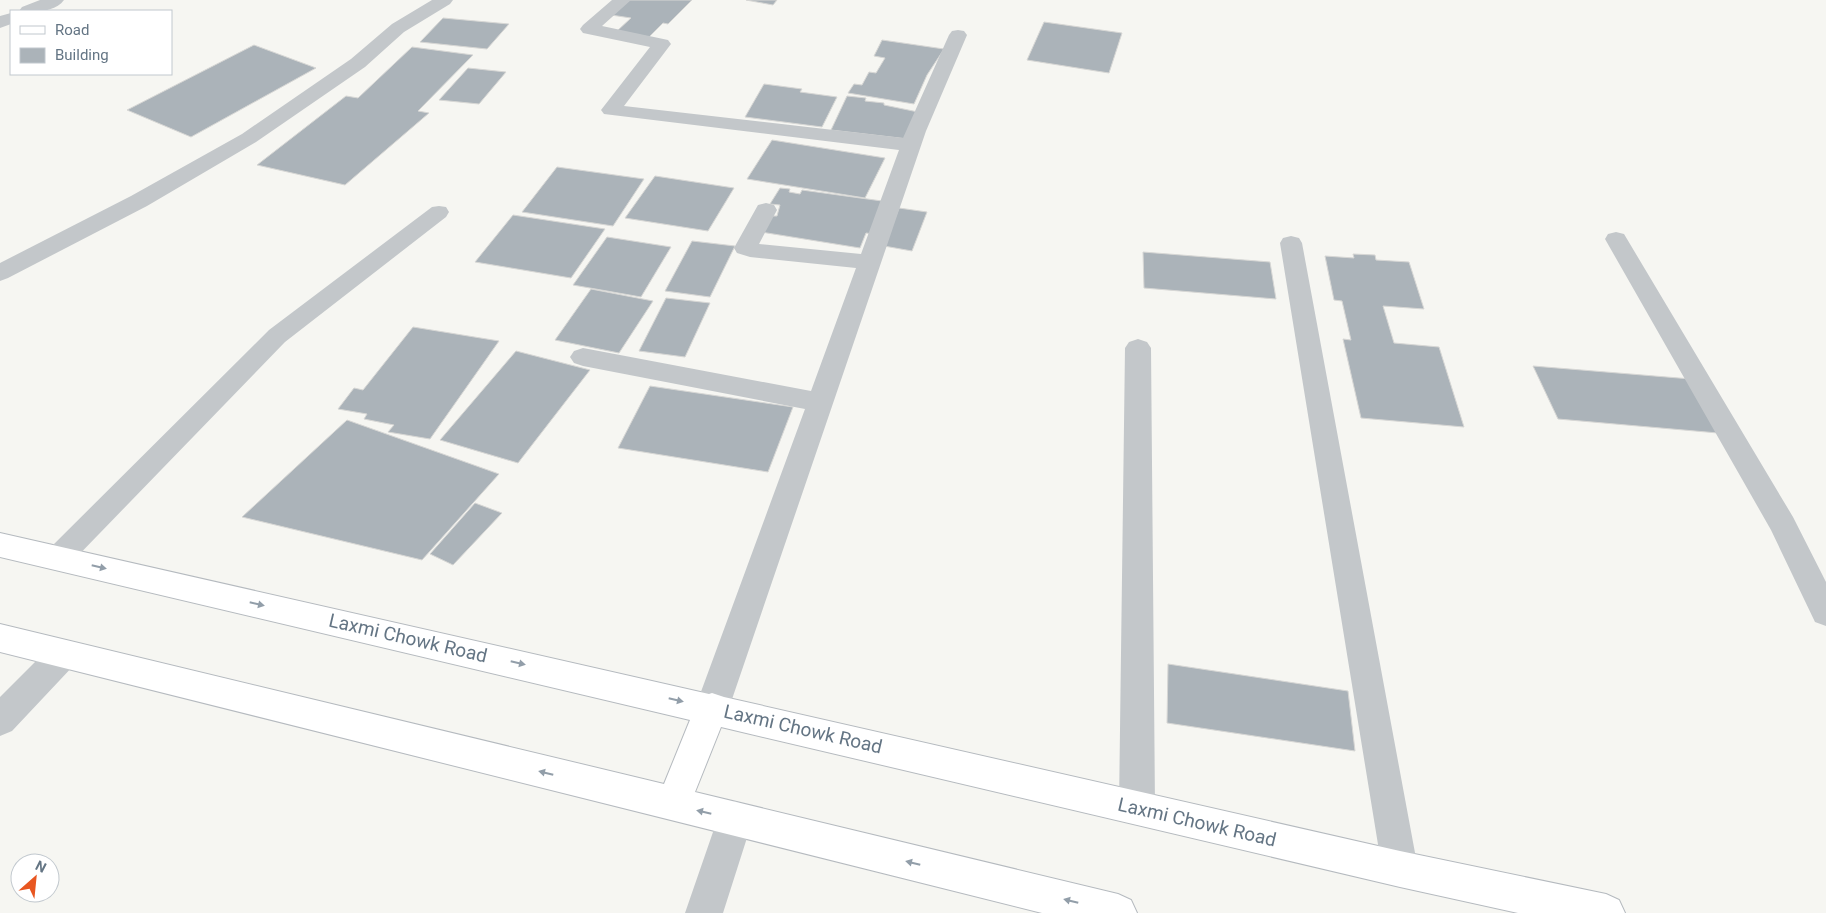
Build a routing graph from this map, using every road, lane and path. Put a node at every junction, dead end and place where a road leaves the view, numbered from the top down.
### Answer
1 (55, 0) edge
2 (444, 0) edge
3 (622, 0) edge
4 (30, 10) edge
5 (958, 35) dead end
6 (911, 145) junction
7 (766, 210) dead end
8 (439, 212) dead end
9 (1616, 239) dead end
10 (1291, 243) dead end
11 (870, 262) junction
12 (0, 273) edge
13 (1138, 348) dead end
14 (583, 357) dead end
15 (820, 402) junction
16 (0, 545) edge
17 (58, 558) junction
18 (1826, 612) edge
19 (0, 638) edge
20 (64, 654) junction
21 (712, 708) junction
22 (0, 720) edge
23 (673, 804) junction
24 (1137, 807) junction
25 (735, 819) junction
26 (1400, 869) junction
27 (704, 913) edge
28 (1118, 913) edge
29 (1606, 913) edge

1 - 4 street
2 - 12 street
3 - 6 street
5 - 6 street
6 - 11 street
7 - 11 street
8 - 17 lane
9 - 18 street
10 - 26 street
11 - 15 street
13 - 24 street
14 - 15 street
15 - 21 street
16 - 17 main road, Laxmi Chowk Road
17 -> 21 main road, Laxmi Chowk Road
19 - 20 main road
20 - 22 street
23 -> 20 main road
21 - 23 main road
21 - 24 main road, Laxmi Chowk Road
25 -> 23 main road
24 - 26 main road, Laxmi Chowk Road
25 - 27 street
28 -> 25 main road
26 - 29 main road, Laxmi Chowk Road

